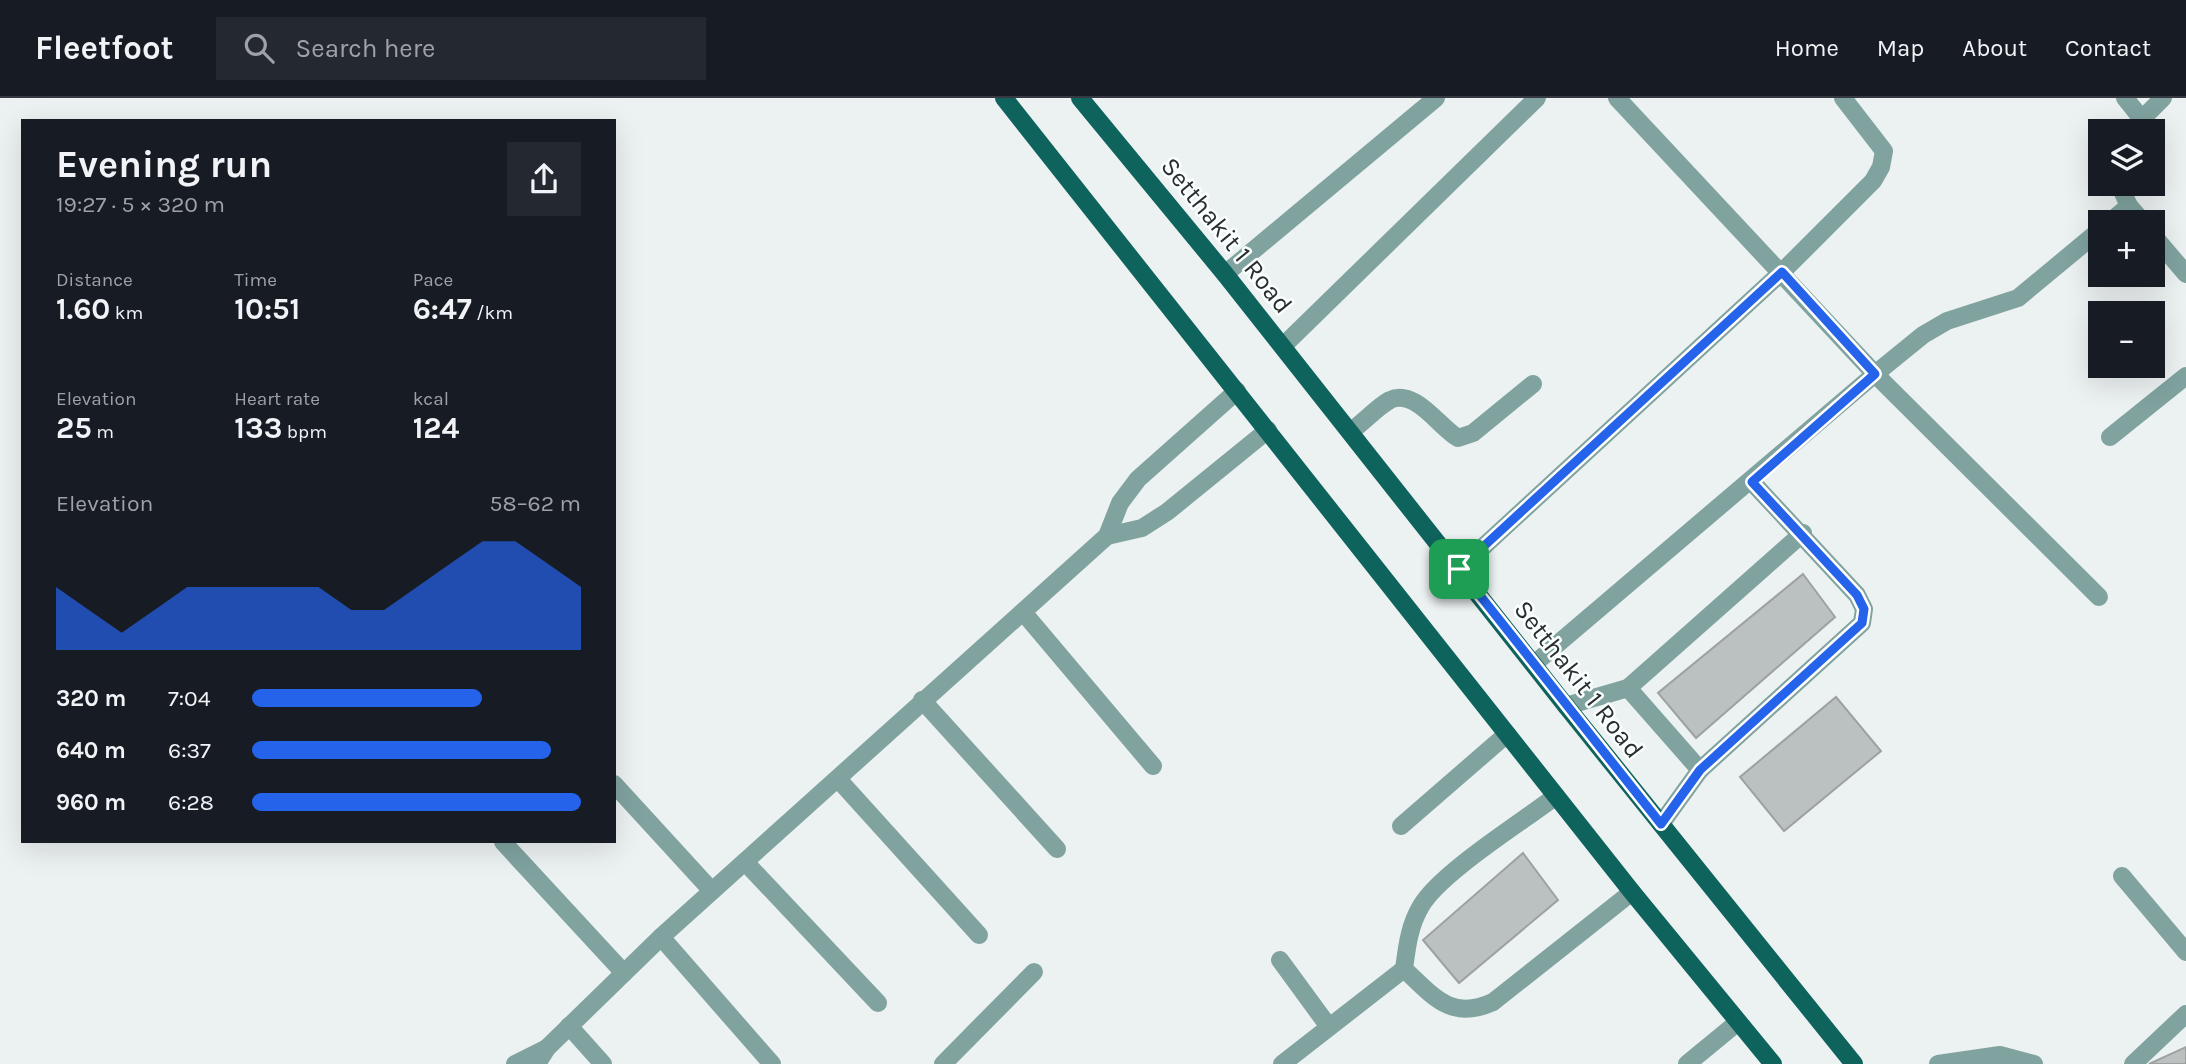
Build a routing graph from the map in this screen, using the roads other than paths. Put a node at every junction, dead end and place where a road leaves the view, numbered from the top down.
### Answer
1 (1004, 98) edge
2 (1080, 98) edge
3 (1436, 98) edge
4 (1537, 98) edge
5 (1617, 98) edge
6 (1843, 98) edge
7 (2125, 98) edge
8 (2163, 98) edge
9 (2133, 119) edge
10 (2141, 119) edge
11 (2124, 196) edge
12 (2129, 206) junction
13 (2124, 210) edge
14 (2132, 210) edge
15 (2088, 240) edge
16 (2165, 249) edge
17 (1782, 272) junction
18 (1226, 274) junction
19 (2186, 274) edge
20 (1283, 346) junction
21 (1875, 374) junction
22 (2186, 376) edge
23 (1533, 384) dead end
24 (1237, 391) junction
25 (1268, 430) junction
26 (1352, 431) junction
27 (2110, 437) dead end
28 (1752, 482) junction
29 (1802, 533) junction
30 (1107, 536) junction
31 (1459, 569) junction
32 (2099, 597) dead end
33 (1023, 612) junction
34 (1534, 664) junction
35 (1628, 688) junction
36 (922, 700) junction
37 (1566, 706) junction
38 (1507, 734) junction
39 (1153, 766) dead end
40 (1700, 770) junction
41 (838, 779) junction
42 (616, 786) edge
43 (1556, 796) junction
44 (1661, 824) junction
45 (1401, 826) dead end
46 (504, 843) edge
47 (1057, 849) dead end
48 (746, 863) junction
49 (2122, 876) dead end
50 (712, 891) junction
51 (1632, 892) junction
52 (979, 935) dead end
53 (661, 937) junction
54 (2186, 952) edge
55 (1280, 960) dead end
56 (1404, 969) junction
57 (1034, 972) dead end
58 (624, 973) junction
59 (878, 1003) dead end
60 (2186, 1014) edge
61 (1738, 1022) junction
62 (569, 1026) junction
63 (1329, 1027) junction
64 (542, 1056) edge
65 (515, 1064) edge
66 (603, 1064) edge
67 (772, 1064) edge
68 (943, 1064) edge
69 (1282, 1064) edge
70 (1686, 1064) edge
71 (1773, 1064) edge
72 (1854, 1064) edge
73 (1938, 1064) edge
74 (2034, 1064) edge
75 (2133, 1064) edge

1 - 24 main road
2 - 18 main road, Setthakit 1 Road
3 - 18 street
4 - 20 street
5 - 17 street
6 - 17 street
7 - 9 street
8 - 10 street
11 - 12 street
12 - 13 street
12 - 14 street
15 - 21 street
16 - 19 street
17 - 21 street
17 - 31 street
18 - 20 main road, Setthakit 1 Road
20 - 26 main road, Setthakit 1 Road
21 - 28 street
21 - 32 street
22 - 27 street
23 - 26 street
24 - 25 main road
24 - 30 street
25 - 30 street
25 - 38 main road
26 - 31 main road, Setthakit 1 Road
28 - 29 street
28 - 34 street
29 - 35 street
29 - 40 street
30 - 33 street
31 - 34 main road, Setthakit 1 Road
33 - 36 street
33 - 39 street
34 - 37 main road, Setthakit 1 Road
35 - 37 street
35 - 40 street
36 - 41 street
36 - 47 street
37 - 44 main road, Setthakit 1 Road
38 - 43 main road
38 - 45 street
40 - 44 street
41 - 48 street
41 - 52 street
42 - 50 street
43 - 51 main road
43 - 56 street
44 - 72 main road, Setthakit 1 Road
46 - 58 street
48 - 50 street
48 - 59 street
49 - 54 street
50 - 53 street
51 - 56 street
51 - 61 main road
53 - 58 street
53 - 67 street
55 - 63 street
56 - 63 street
57 - 68 street
58 - 62 street
60 - 75 street
61 - 70 street
61 - 71 main road
62 - 64 street
62 - 66 street
63 - 69 street
64 - 65 street
73 - 74 street

